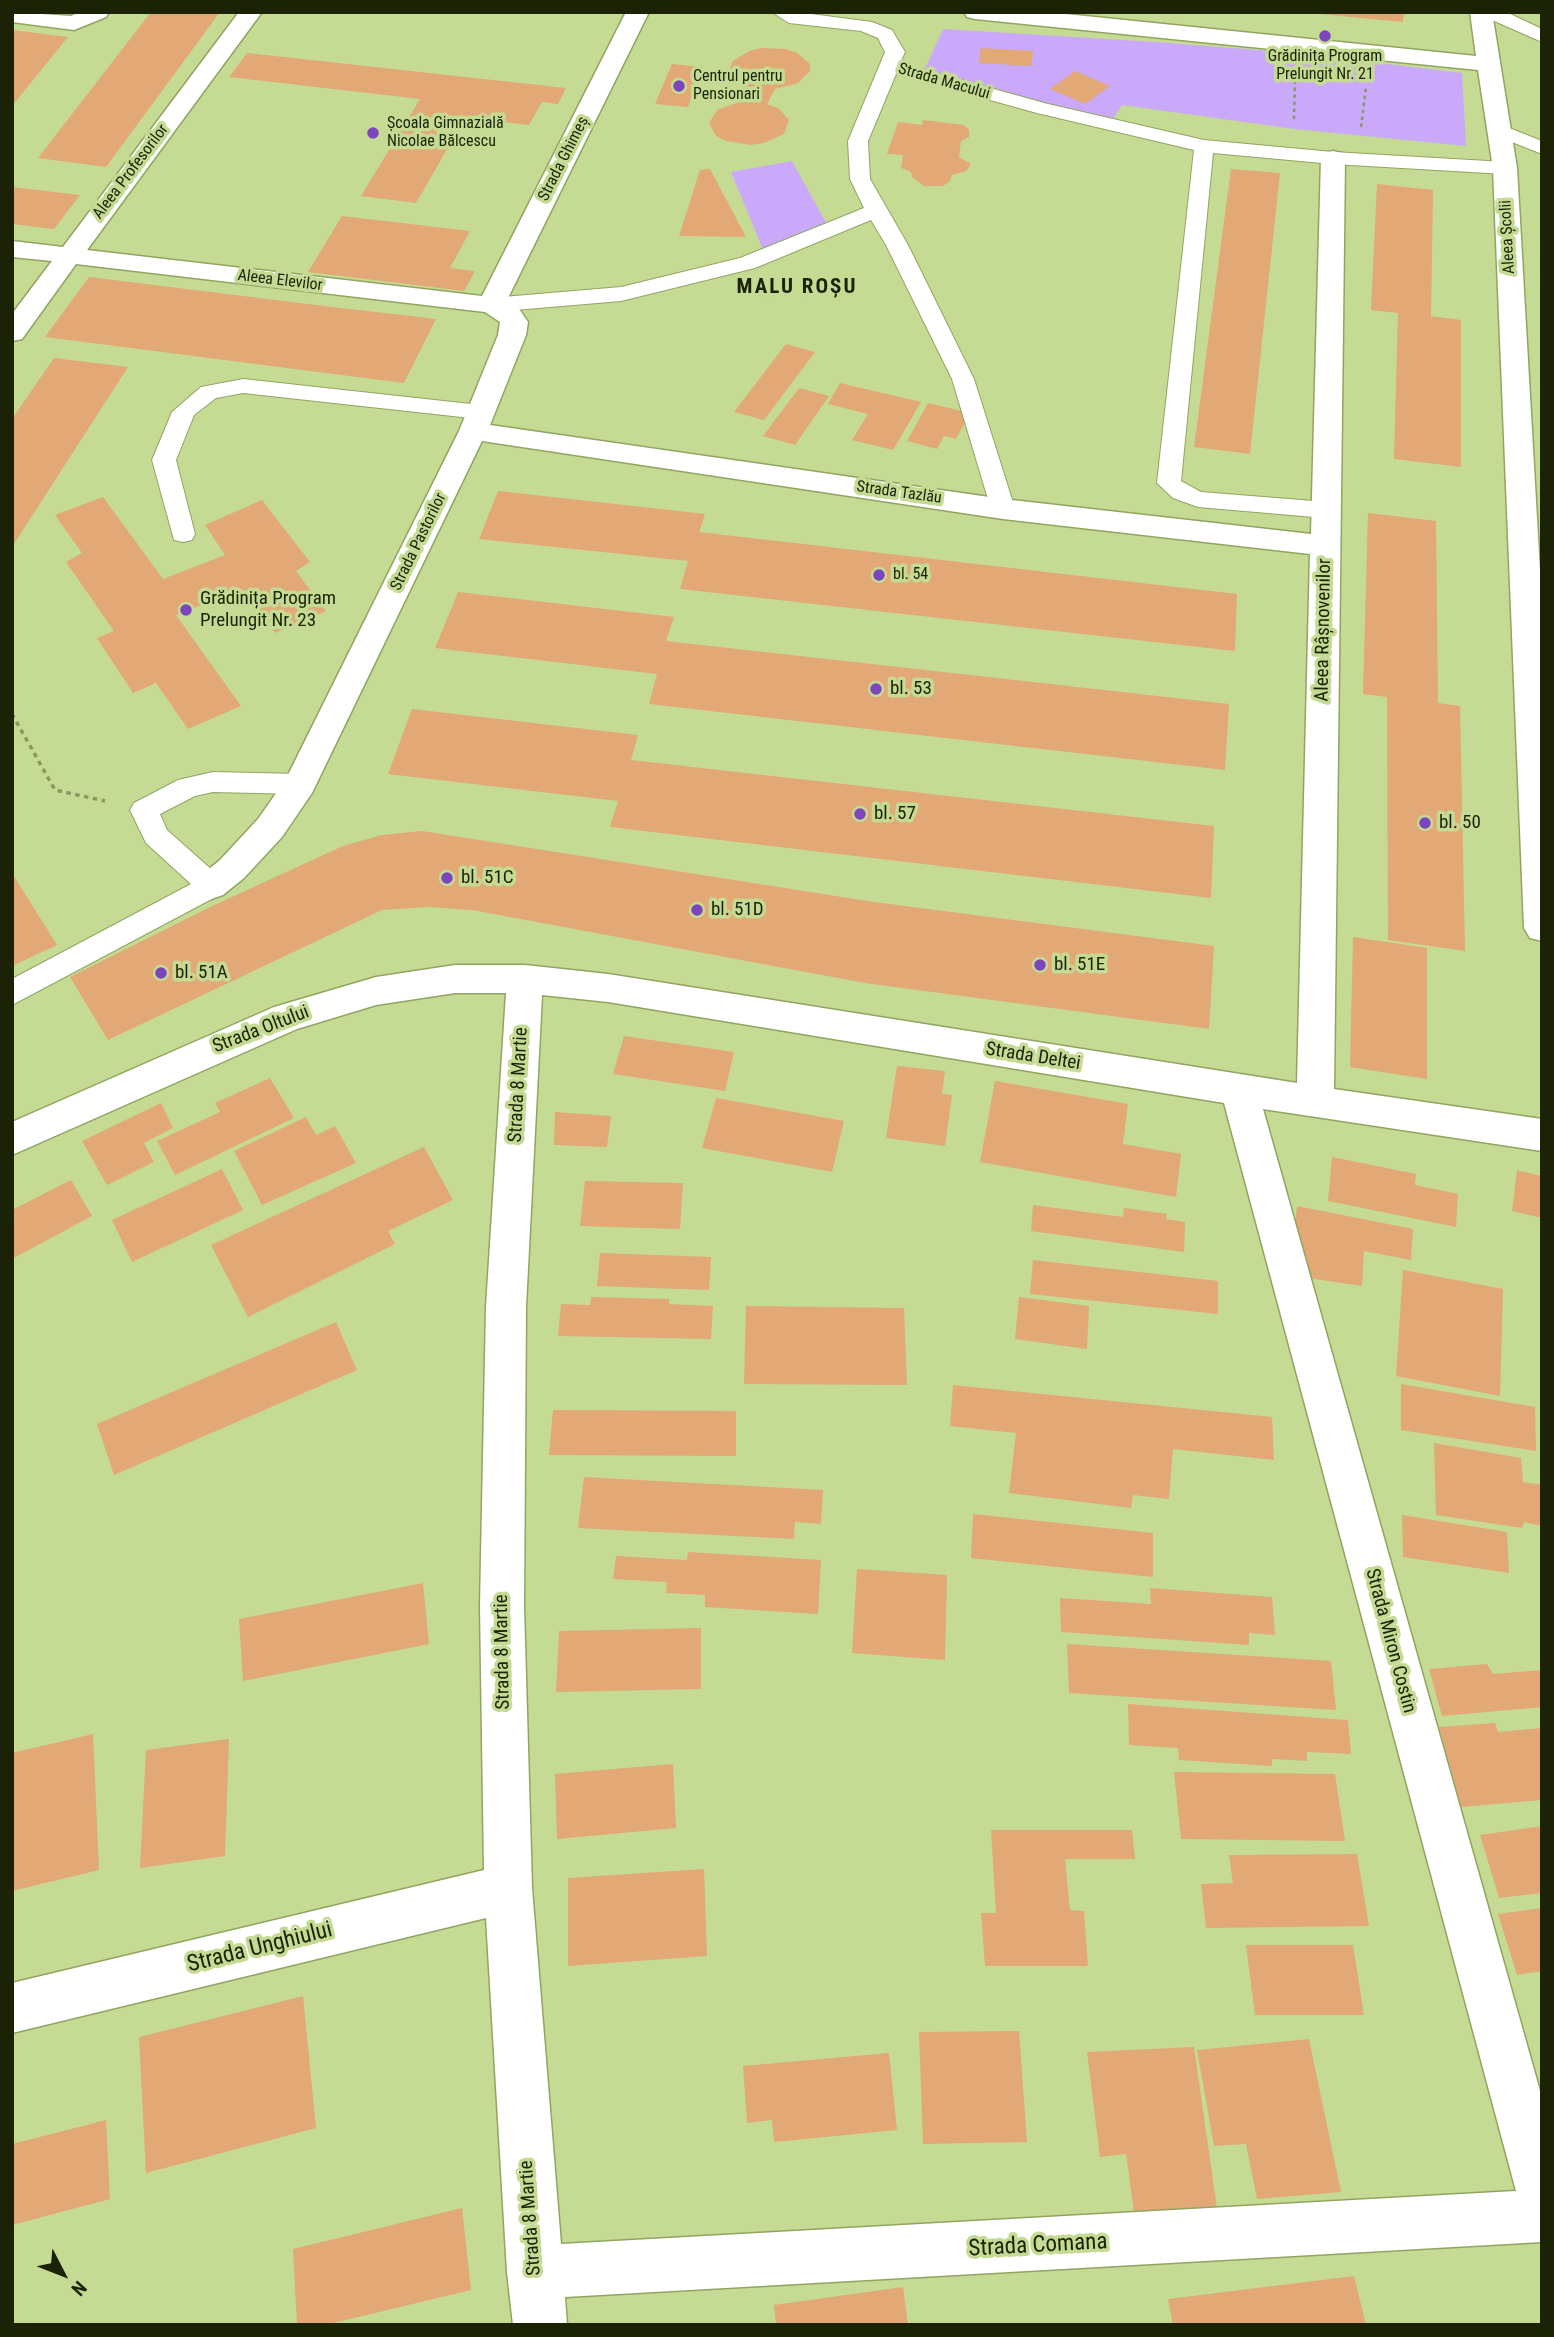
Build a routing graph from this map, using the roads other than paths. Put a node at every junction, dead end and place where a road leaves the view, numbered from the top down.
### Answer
1 (98, 12) edge
2 (251, 12) edge
3 (638, 12) edge
4 (781, 12) edge
5 (975, 12) edge
6 (1481, 12) edge
7 (1490, 12) edge
8 (12, 15) edge
9 (1538, 37) edge
10 (1489, 64) junction
11 (889, 66) junction
12 (1499, 130) junction
13 (1204, 146) junction
14 (1542, 148) edge
15 (1333, 158) junction
16 (1505, 168) junction
17 (876, 211) junction
18 (12, 249) edge
19 (69, 256) junction
20 (491, 305) junction
21 (12, 333) edge
22 (477, 421) junction
23 (1003, 509) junction
24 (1326, 510) junction
25 (183, 534) dead end
26 (1326, 546) junction
27 (1535, 707) edge
28 (300, 783) junction
29 (211, 886) junction
30 (1542, 928) edge
31 (525, 979) junction
32 (12, 993) edge
33 (1239, 1090) junction
34 (1315, 1101) junction
35 (1542, 1135) edge
36 (12, 1139) edge
37 (508, 1888) junction
38 (12, 2008) edge
39 (1542, 2192) edge
40 (1542, 2216) edge
41 (534, 2273) junction
42 (540, 2325) edge

1 - 8 street
2 - 19 street, Aleea Profesorilor
3 - 20 street, Strada Ghimeș
4 - 11 lane
5 - 10 street
6 - 10 street, Aleea Școlii
7 - 9 lane
10 - 12 street, Aleea Școlii
11 - 13 lane, Strada Macului
11 - 17 lane, Strada Macului
12 - 14 lane
12 - 16 street, Aleea Școlii
13 - 15 lane, Strada Macului
13 - 24 lane
15 - 16 lane, Strada Macului
15 - 24 street, Aleea Râșnovenilor
16 - 27 street, Aleea Școlii
17 - 20 lane
17 - 23 lane, Strada Macului
18 - 19 street
19 - 20 street, Aleea Elevilor
19 - 21 street, Aleea Profesorilor
20 - 22 street, Strada Pastorilor
22 - 23 street, Strada Tazlău
22 - 25 lane
22 - 28 street, Strada Pastorilor
23 - 26 street, Strada Tazlău
24 - 26 street, Aleea Râșnovenilor
26 - 34 street, Aleea Râșnovenilor
27 - 30 street, Aleea Școlii
28 - 29 street, Strada Pastorilor
28 - 29 lane
29 - 32 lane, Strada Pastorilor
31 - 33 street, Strada Deltei
31 - 36 street, Strada Oltului
31 - 37 street, Strada 8 Martie
33 - 34 street, Strada Deltei
33 - 39 street, Strada Miron Costin
34 - 35 street, Strada Deltei
37 - 38 street, Strada Unghiului
37 - 41 street, Strada 8 Martie
40 - 41 street, Strada Comana
41 - 42 street, Strada 8 Martie

